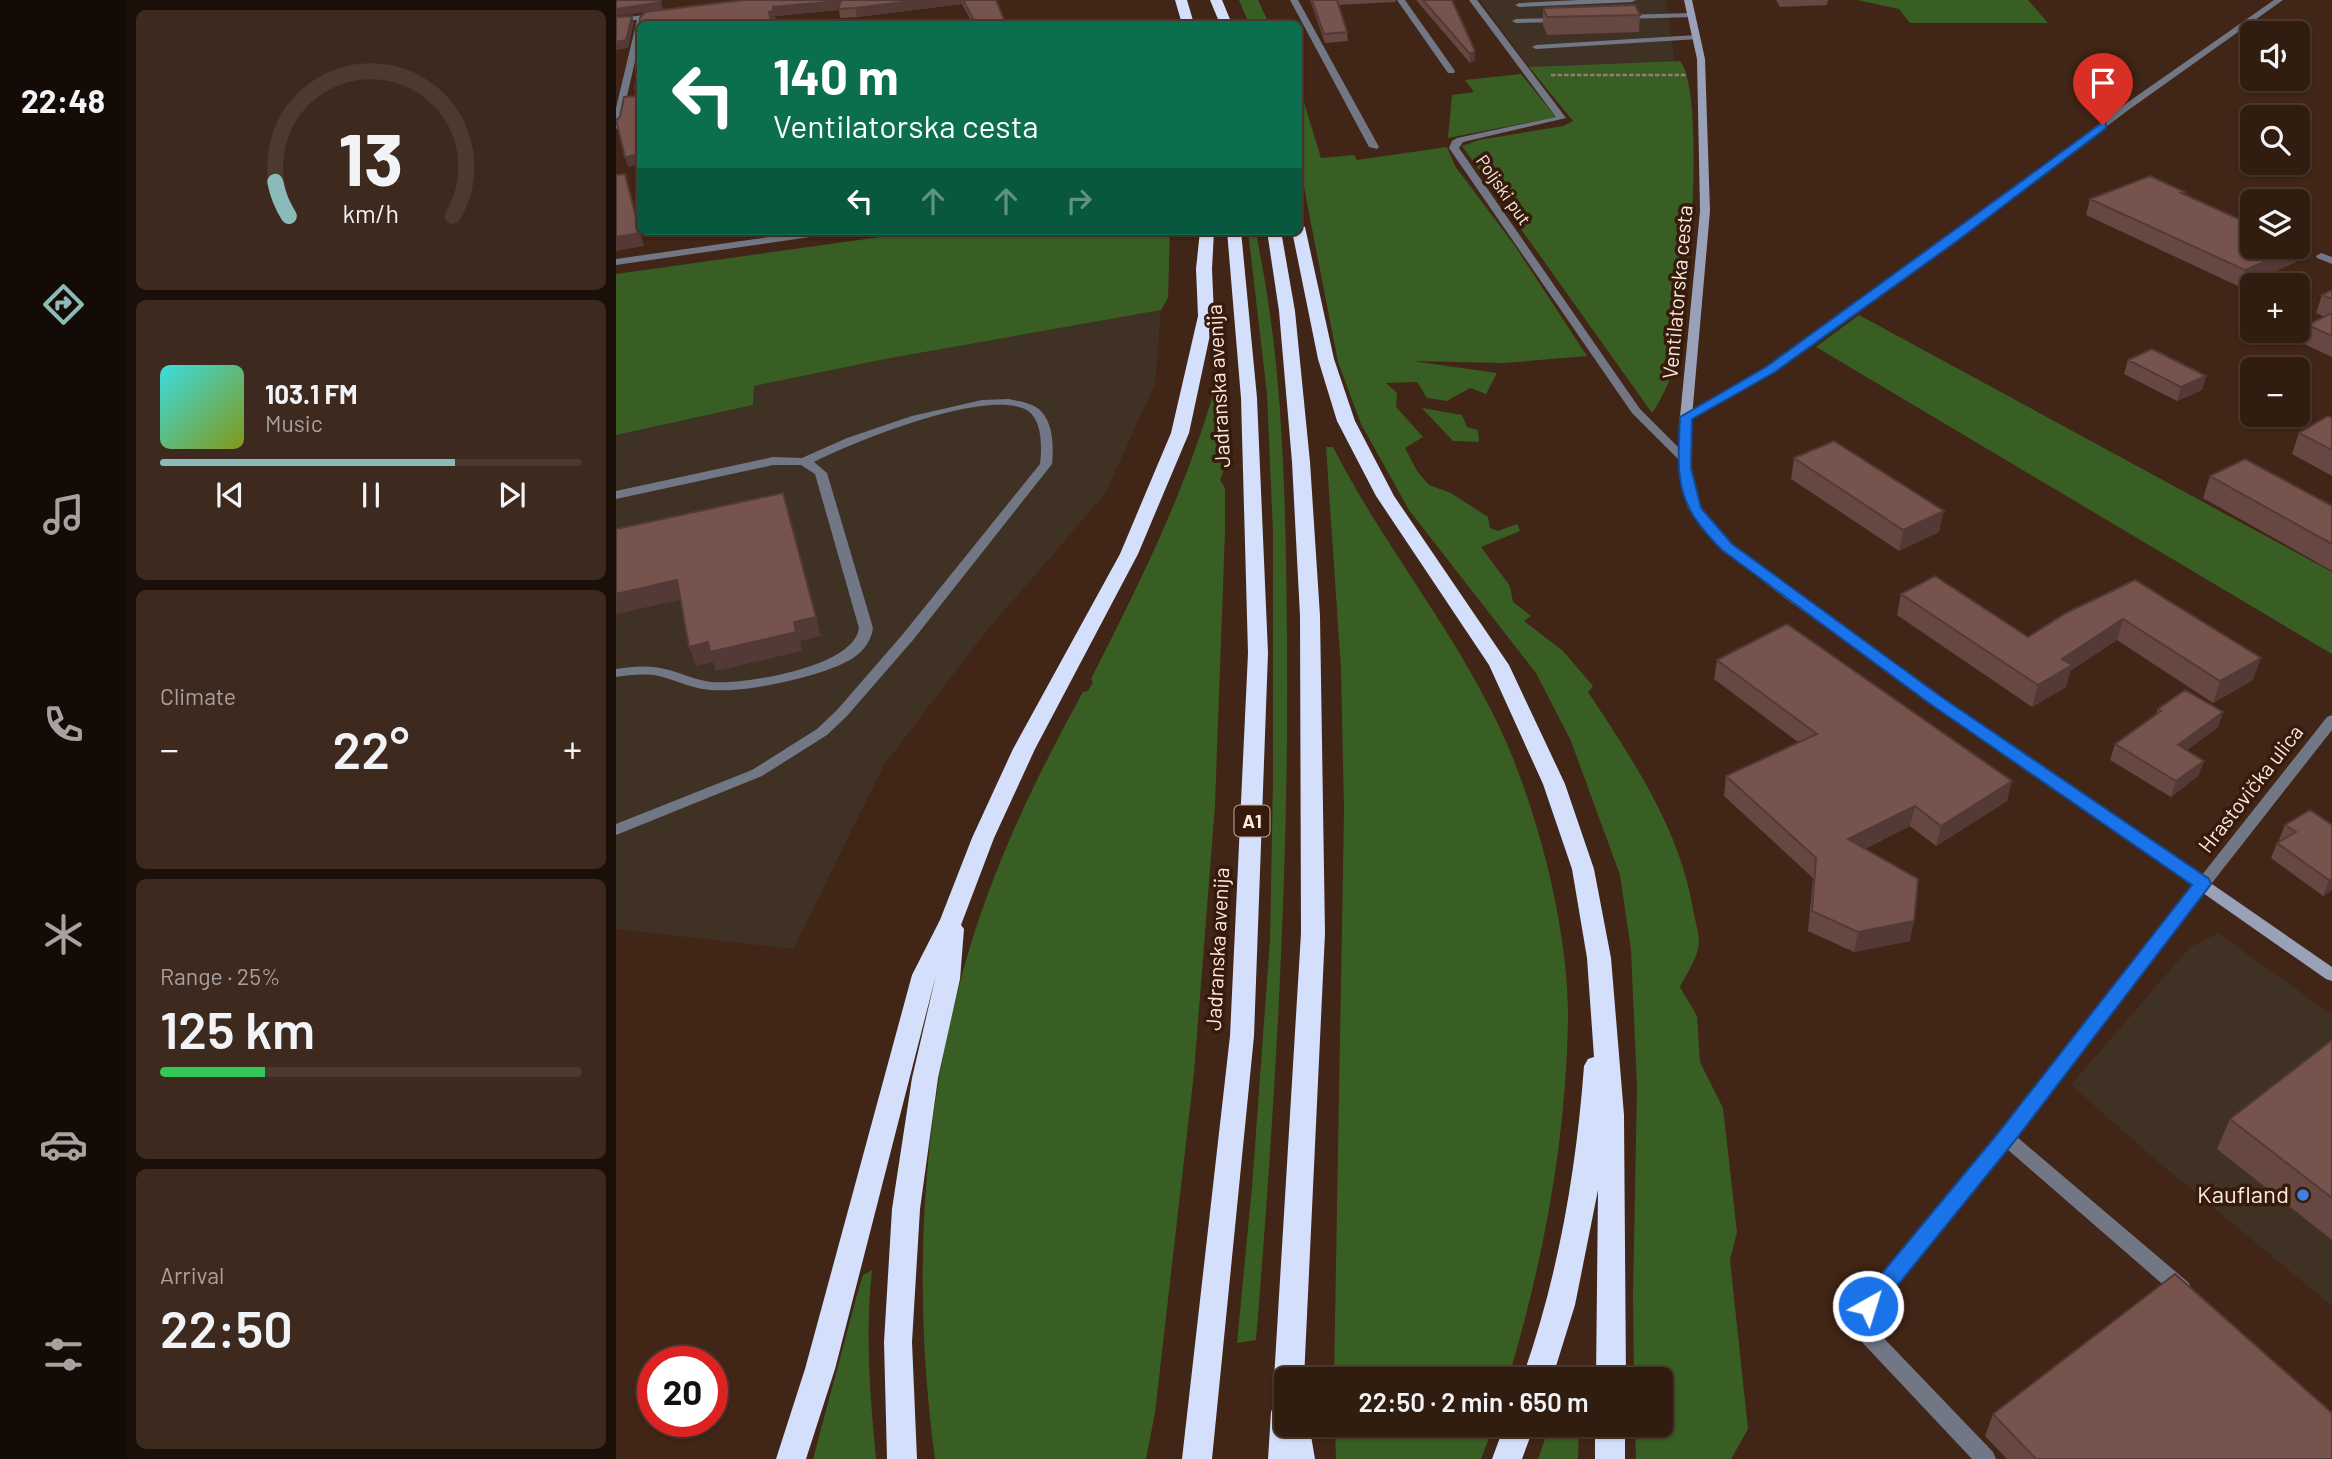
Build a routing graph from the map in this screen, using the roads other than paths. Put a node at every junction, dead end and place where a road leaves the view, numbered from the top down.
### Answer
1 (1181, 0) edge
2 (1216, 0) edge
3 (1294, 0) edge
4 (1401, 0) edge
5 (1473, 0) edge
6 (1632, 0) edge
7 (1688, 0) edge
8 (2279, 0) edge
9 (1519, 5) dead end
10 (667, 14) edge
11 (1691, 15) junction
12 (642, 18) junction
13 (1609, 18) edge
14 (1569, 19) edge
15 (616, 20) edge
16 (641, 21) edge
17 (1187, 21) edge
18 (1226, 21) edge
19 (1516, 21) dead end
20 (1696, 37) junction
21 (637, 39) edge
22 (1536, 47) dead end
23 (1451, 71) dead end
24 (616, 126) edge
25 (1374, 147) dead end
26 (803, 235) edge
27 (1207, 235) edge
28 (1234, 235) edge
29 (1275, 235) edge
30 (1300, 235) edge
31 (2321, 256) dead end
32 (2332, 261) edge
33 (616, 262) edge
34 (1686, 417) junction
35 (1685, 460) junction
36 (804, 462) junction
37 (616, 495) edge
38 (616, 673) edge
39 (2332, 720) edge
40 (616, 830) edge
41 (2203, 884) junction
42 (952, 920) junction
43 (1599, 958) junction
44 (2332, 975) edge
45 (2006, 1138) junction
46 (2195, 1300) edge
47 (1290, 1367) edge
48 (1542, 1367) edge
49 (1611, 1367) edge
50 (1202, 1410) junction
51 (1284, 1437) edge
52 (1296, 1437) edge
53 (1515, 1437) edge
54 (1610, 1437) edge
55 (791, 1459) edge
56 (902, 1459) edge
57 (1183, 1459) edge
58 (1197, 1459) edge
59 (1283, 1459) edge
60 (1300, 1459) edge
61 (1507, 1459) edge
62 (1610, 1459) edge
63 (1986, 1459) edge

1 - 17 highway
2 - 18 highway
3 - 25 street
4 - 23 street
5 - 35 street, Poljski put
6 - 9 street
7 - 11 main road, Ventilatorska cesta
8 - 34 street
10 - 12 street
11 - 13 street
11 - 20 main road, Ventilatorska cesta
12 - 15 street
12 - 16 street
14 - 19 street
20 - 22 street
20 - 34 main road, Ventilatorska cesta
21 - 24 street
26 - 33 street
27 - 42 highway
28 - 50 highway, Jadranska avenija / A1
29 - 47 highway
30 - 43 highway
31 - 32 street
34 - 35 main road, Ventilatorska cesta
35 - 41 main road, Ventilatorska cesta
36 - 37 street
36 - 38 street
36 - 40 street
39 - 41 street, Hrastovička ulica
41 - 44 main road, Ventilatorska cesta
41 - 45 street, Hrastovička ulica
42 - 55 highway
42 - 56 highway
43 - 48 highway
43 - 49 highway
45 - 46 street
45 - 63 street, Hrastovička ulica
50 - 57 highway
50 - 58 highway, Jadranska avenija / A1
51 - 59 highway
52 - 60 highway
53 - 61 highway
54 - 62 highway

